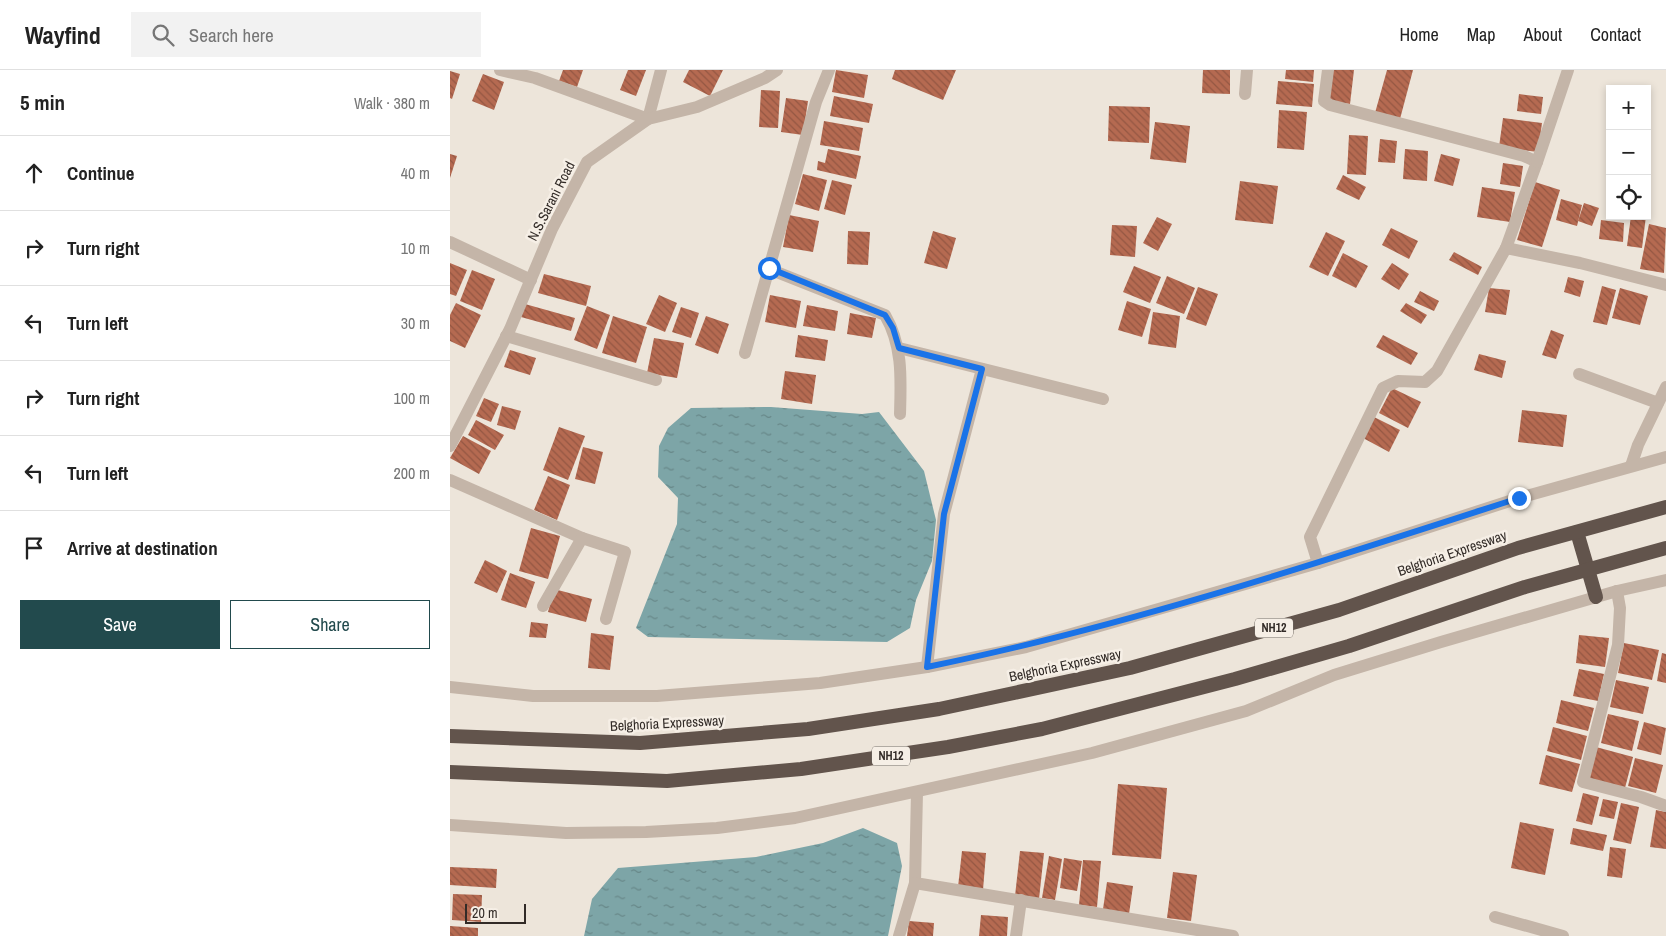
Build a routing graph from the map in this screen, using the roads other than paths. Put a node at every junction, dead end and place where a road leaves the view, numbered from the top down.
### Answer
1 (500, 70) edge
2 (661, 70) edge
3 (777, 70) edge
4 (829, 70) edge
5 (1247, 70) edge
6 (1328, 70) edge
7 (1568, 70) edge
8 (1245, 94) dead end
9 (648, 119) junction
10 (1537, 162) junction
11 (450, 242) edge
12 (1506, 248) junction
13 (769, 268) junction
14 (531, 280) junction
15 (1666, 286) edge
16 (506, 336) junction
17 (899, 348) junction
18 (745, 353) dead end
19 (982, 369) junction
20 (1579, 374) dead end
21 (656, 380) dead end
22 (1666, 388) edge
23 (1103, 400) dead end
24 (1658, 403) junction
25 (900, 414) dead end
26 (450, 445) edge
27 (1666, 457) edge
28 (1631, 466) junction
29 (450, 480) edge
30 (1666, 507) edge
31 (1576, 532) junction
32 (582, 538) junction
33 (1666, 548) edge
34 (1318, 563) junction
35 (1588, 571) junction
36 (1666, 580) edge
37 (1617, 591) junction
38 (1596, 598) junction
39 (542, 606) dead end
40 (606, 619) dead end
41 (927, 667) junction
42 (450, 687) edge
43 (450, 736) edge
44 (450, 772) edge
45 (917, 792) junction
46 (1666, 806) edge
47 (450, 825) edge
48 (915, 883) junction
49 (1021, 900) junction
50 (1495, 917) dead end
51 (899, 936) edge
52 (1016, 936) edge
53 (1233, 936) edge
54 (1563, 936) edge

1 - 9 street
2 - 9 street
3 - 9 street, N.S.Sarani Road
4 - 13 street
5 - 8 street
6 - 10 street
7 - 10 street
9 - 14 street, N.S.Sarani Road
10 - 12 street
11 - 14 street
12 - 15 street
12 - 34 street
13 - 17 street
13 - 18 street
14 - 16 street, N.S.Sarani Road
16 - 21 street
16 - 26 street, N.S.Sarani Road
17 - 19 street
17 - 25 street
19 - 23 street
19 - 41 street
20 - 24 street
22 - 24 street
24 - 28 street
27 - 28 street
28 - 34 street
29 - 32 street
30 - 31 highway, Belghoria Expressway / NH12
31 - 35 highway
31 - 43 highway, Belghoria Expressway / NH12
32 - 39 street
32 - 40 street
33 - 35 highway, NH12
34 - 41 street
35 - 38 highway
35 - 44 highway, NH12
36 - 37 street
37 - 38 street
37 - 46 street
38 - 45 street
41 - 42 street
45 - 47 street
45 - 48 street
48 - 49 street
48 - 51 street
49 - 52 street
49 - 53 street
50 - 54 street

